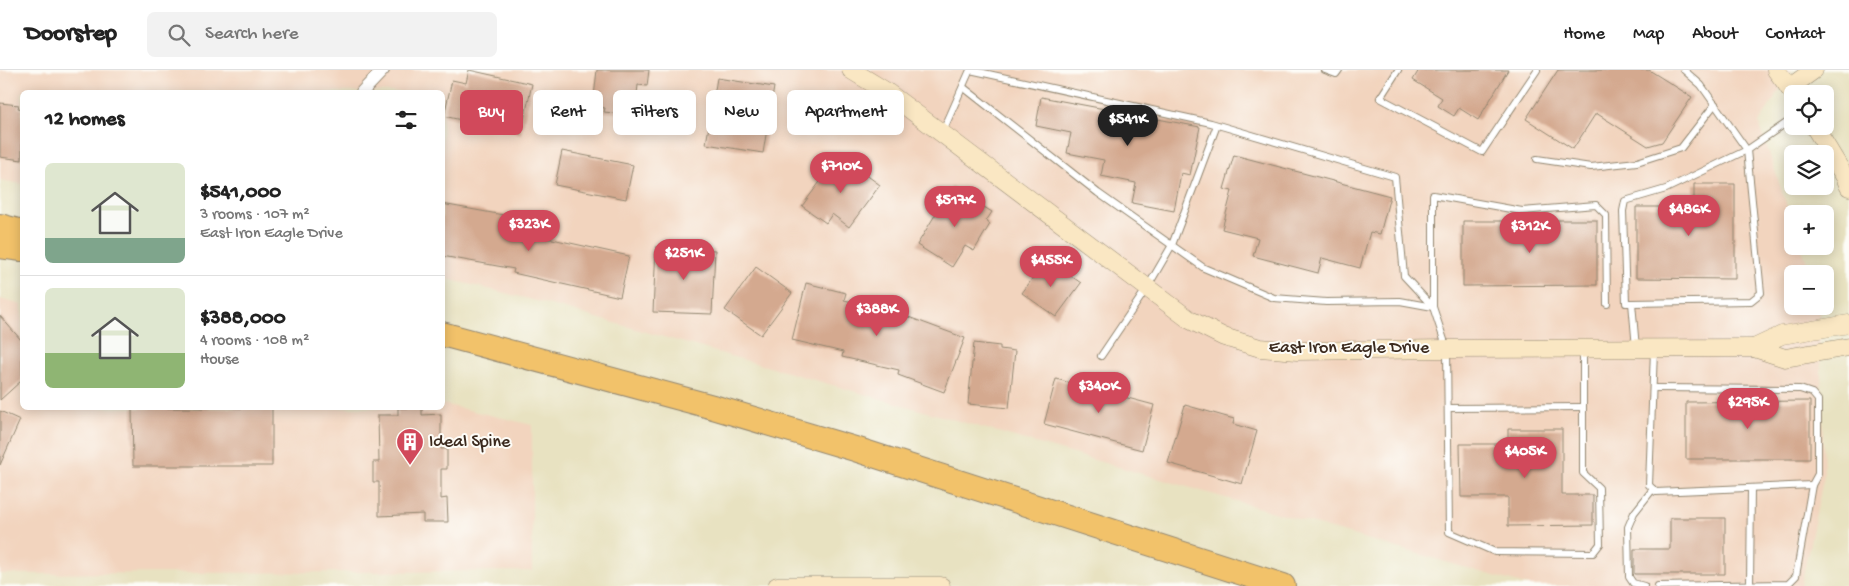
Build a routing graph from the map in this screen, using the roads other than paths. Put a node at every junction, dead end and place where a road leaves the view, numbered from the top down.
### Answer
1 (384, 70) edge
2 (851, 70) edge
3 (1325, 70) edge
4 (1339, 70) edge
5 (1398, 70) edge
6 (1537, 70) edge
7 (1684, 70) edge
8 (1776, 70) edge
9 (1814, 70) edge
10 (1787, 85) edge
11 (1798, 85) edge
12 (963, 87) junction
13 (364, 90) edge
14 (1714, 104) junction
15 (1217, 125) junction
16 (1784, 125) edge
17 (942, 134) junction
18 (1819, 135) edge
19 (1747, 150) junction
20 (1538, 159) dead end
21 (1849, 187) edge
22 (0, 226) edge
23 (20, 231) edge
24 (1172, 245) junction
25 (0, 246) edge
26 (20, 249) edge
27 (1147, 288) junction
28 (1632, 303) junction
29 (1607, 304) dead end
30 (1433, 307) junction
31 (1849, 324) edge
32 (445, 335) edge
33 (1849, 347) edge
34 (1754, 348) junction
35 (1447, 349) junction
36 (1582, 349) junction
37 (1636, 349) junction
38 (1654, 349) junction
39 (1101, 356) dead end
40 (1652, 388) junction
41 (1583, 407) junction
42 (1448, 408) junction
43 (1812, 485) junction
44 (1751, 488) junction
45 (1653, 489) junction
46 (1750, 585) junction
47 (777, 586) edge
48 (806, 586) edge
49 (941, 586) edge
50 (1283, 586) edge
51 (1644, 586) edge
52 (1658, 586) edge

1 - 13 street
2 - 17 street, East Iron Eagle Drive
3 - 4 lane
5 - 6 lane
7 - 14 lane
8 - 10 street
9 - 11 street
12 - 15 lane
12 - 17 lane
12 - 24 lane
14 - 19 lane
14 - 20 lane
15 - 24 lane
15 - 30 lane
16 - 19 lane
17 - 27 street, East Iron Eagle Drive
18 - 21 street
19 - 28 lane
19 - 28 lane
22 - 23 highway
24 - 27 lane
24 - 30 lane
25 - 26 highway
27 - 35 street, East Iron Eagle Drive
27 - 39 lane
28 - 37 lane
29 - 30 lane
30 - 35 lane
31 - 34 street, East Iron Eagle Drive
32 - 50 highway
33 - 34 street, East Iron Eagle Drive
34 - 38 street, East Iron Eagle Drive
35 - 36 street, East Iron Eagle Drive
35 - 42 lane
36 - 37 street, East Iron Eagle Drive
36 - 41 lane
37 - 38 street, East Iron Eagle Drive
38 - 40 lane
40 - 43 lane
40 - 45 lane
41 - 42 lane
41 - 42 lane
43 - 44 lane
43 - 46 lane
44 - 45 lane
44 - 46 lane
45 - 51 lane
46 - 52 lane
47 - 48 street
48 - 49 street

